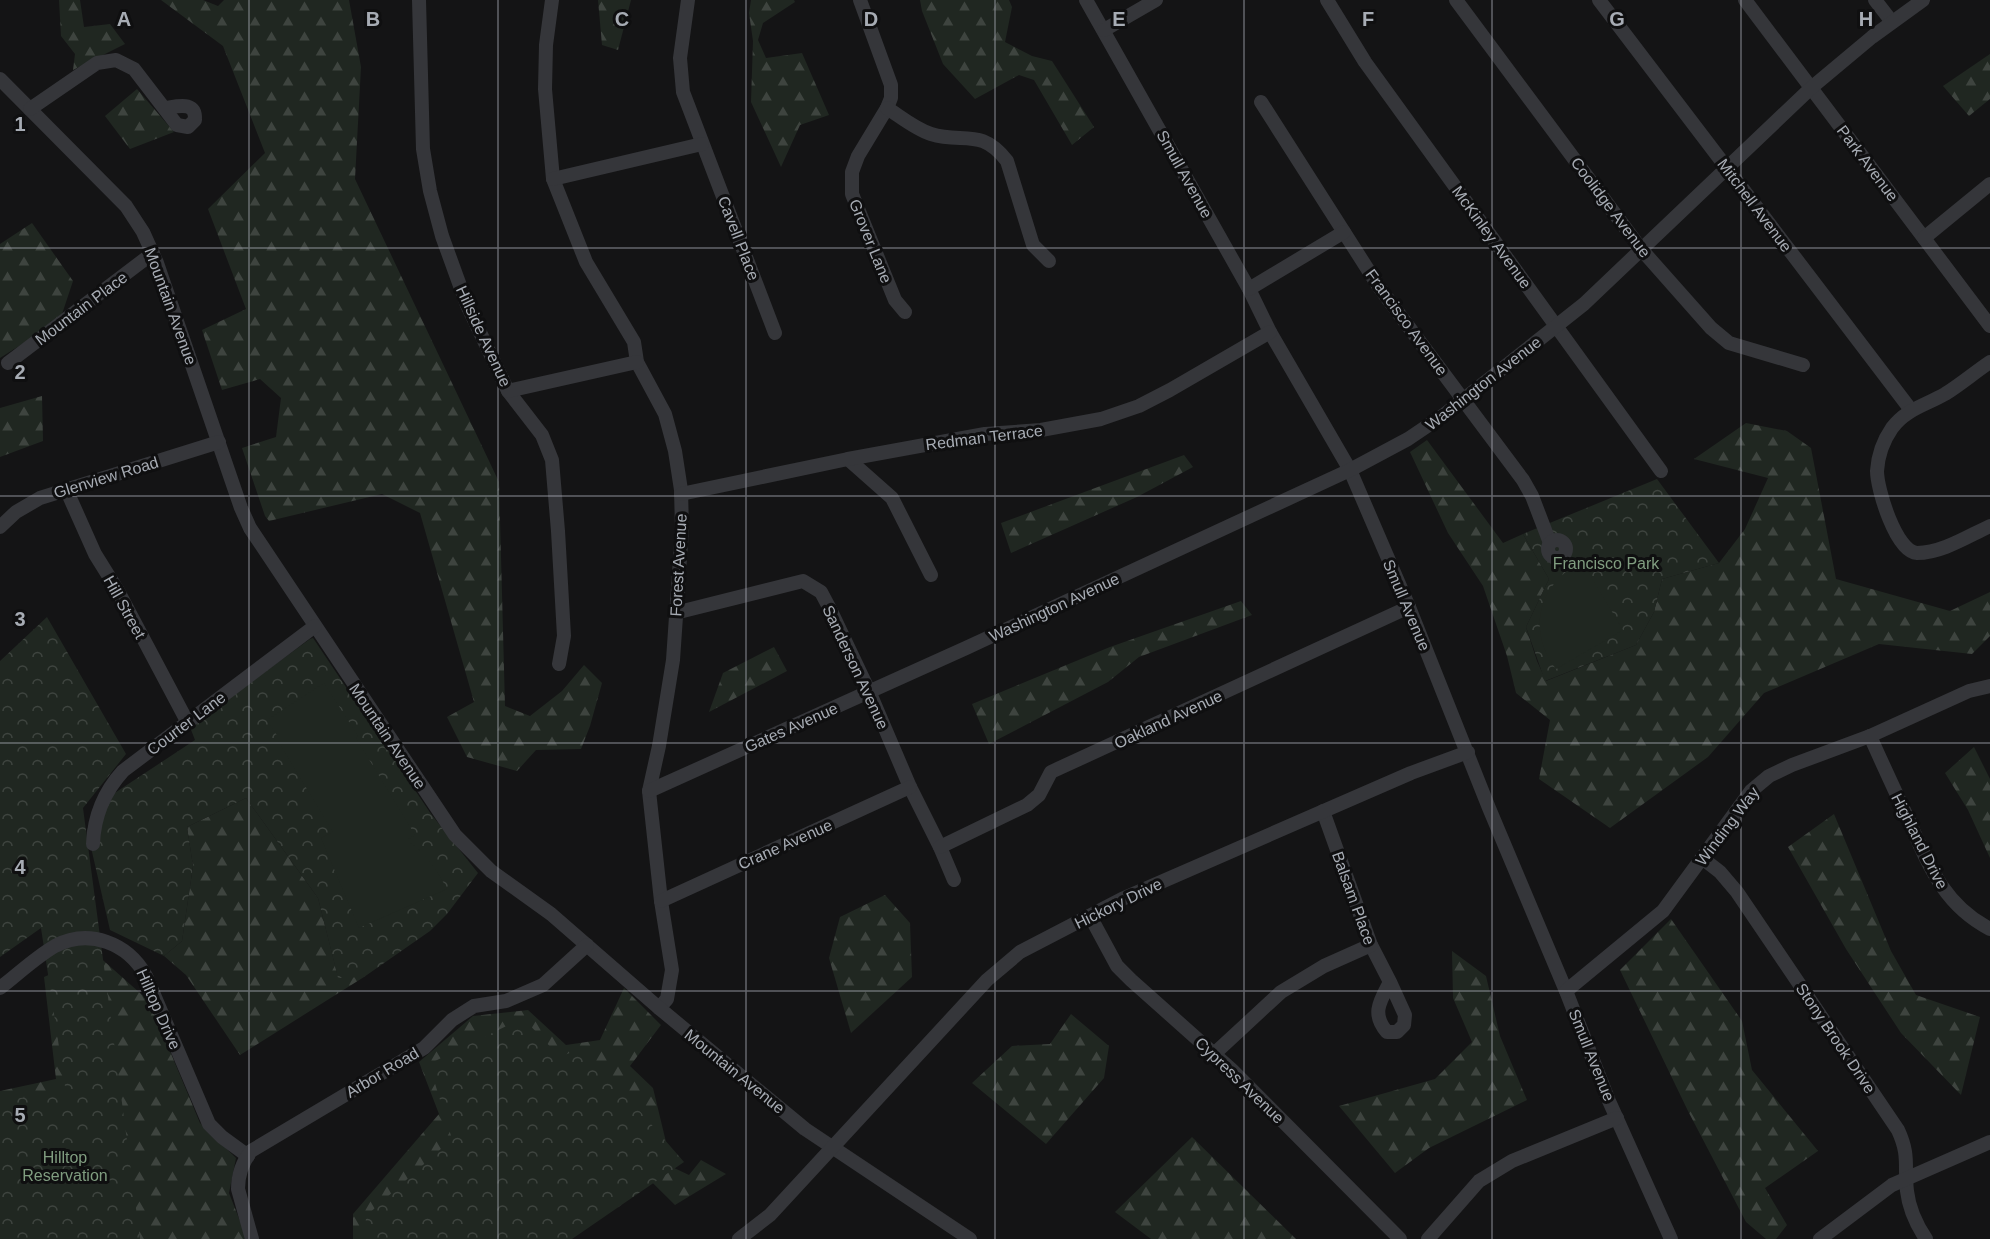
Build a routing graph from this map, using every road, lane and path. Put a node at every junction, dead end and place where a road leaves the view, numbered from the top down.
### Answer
1 (419, 0) edge
2 (552, 0) edge
3 (688, 0) edge
4 (860, 0) edge
5 (1086, 0) edge
6 (1156, 0) edge
7 (1327, 0) edge
8 (1456, 0) edge
9 (1599, 0) edge
10 (1746, 0) edge
11 (1875, 0) edge
12 (1923, 0) edge
13 (1892, 22) junction
14 (1104, 30) junction
15 (0, 80) edge
16 (1811, 88) junction
17 (1261, 102) dead end
18 (165, 108) dead end
19 (887, 108) junction
20 (30, 109) junction
21 (702, 144) junction
22 (1726, 169) junction
23 (554, 179) junction
24 (1990, 184) edge
25 (1344, 232) junction
26 (1924, 238) junction
27 (1641, 249) junction
28 (153, 253) junction
29 (1049, 261) dead end
30 (1249, 289) junction
31 (905, 312) dead end
32 (1557, 326) junction
33 (1990, 326) edge
34 (1270, 332) junction
35 (775, 333) dead end
36 (637, 362) junction
37 (1990, 362) edge
38 (8, 363) dead end
39 (1803, 365) dead end
40 (508, 391) junction
41 (1464, 400) junction
42 (1911, 410) junction
43 (219, 442) junction
44 (848, 459) junction
45 (1350, 470) junction
46 (1661, 471) dead end
47 (66, 489) junction
48 (681, 494) junction
49 (1990, 526) edge
50 (0, 527) edge
51 (1550, 543) dead end
52 (931, 575) dead end
53 (1409, 607) junction
54 (675, 613) junction
55 (315, 626) junction
56 (966, 648) joint
57 (560, 664) dead end
58 (1990, 686) edge
59 (869, 691) junction
60 (188, 723) junction
61 (1870, 736) junction
62 (1468, 752) junction
63 (910, 787) junction
64 (649, 791) junction
65 (1323, 812) junction
66 (93, 844) dead end
67 (940, 847) junction
68 (1702, 858) junction
69 (954, 880) dead end
70 (660, 901) junction
71 (1090, 916) junction
72 (1990, 929) edge
73 (587, 945) junction
74 (1371, 945) junction
75 (1390, 982) dead end
76 (0, 988) edge
77 (1566, 992) junction
78 (659, 1008) junction
79 (1214, 1054) junction
80 (1617, 1118) junction
81 (1990, 1142) edge
82 (831, 1147) junction
83 (248, 1156) junction
84 (1907, 1178) junction
85 (252, 1239) edge
86 (739, 1239) edge
87 (970, 1239) edge
88 (1400, 1239) edge
89 (1428, 1239) edge
90 (1671, 1239) edge
91 (1820, 1239) edge
92 (1926, 1239) edge

1 - 40 street, Hillside Avenue
2 - 23 street, Forest Avenue
3 - 21 street, Cavell Place
4 - 19 street, Grover Lane
5 - 14 street, Smull Avenue
6 - 14 street
7 - 32 street, McKinley Avenue
8 - 27 street, Coolidge Avenue
9 - 22 street, Mitchell Avenue
10 - 16 street, Park Avenue
11 - 13 street
12 - 13 street, Washington Avenue
13 - 16 street, Washington Avenue
14 - 30 street, Smull Avenue
15 - 20 street, Mountain Avenue
16 - 22 street, Washington Avenue
16 - 26 street, Park Avenue
17 - 25 street, Francisco Avenue
18 - 20 street
19 - 29 street
19 - 31 street, Grover Lane
20 - 28 street, Mountain Avenue
21 - 23 street
21 - 35 street, Cavell Place
22 - 27 street, Washington Avenue
22 - 42 street, Mitchell Avenue
23 - 36 street, Forest Avenue
24 - 26 street
25 - 30 street
25 - 41 street, Francisco Avenue
26 - 33 street, Park Avenue
27 - 32 street, Washington Avenue
27 - 39 street, Coolidge Avenue
28 - 38 street, Mountain Place
28 - 43 street, Mountain Avenue
30 - 34 street, Smull Avenue
32 - 41 street, Washington Avenue
32 - 46 street, McKinley Avenue
34 - 44 street, Redman Terrace
34 - 45 street, Smull Avenue
36 - 40 street
36 - 48 street, Forest Avenue
37 - 42 street
40 - 57 street, Hillside Avenue
41 - 45 street, Washington Avenue
41 - 51 street, Francisco Avenue
42 - 49 street
43 - 47 street, Glenview Road
43 - 55 street, Mountain Avenue
44 - 48 street, Redman Terrace
44 - 52 street
45 - 53 street, Smull Avenue
45 - 56 street, Washington Avenue
47 - 50 street, Glenview Road
47 - 60 street, Hill Street
48 - 54 street, Forest Avenue
53 - 62 street, Smull Avenue
53 - 67 street, Oakland Avenue
54 - 59 street, Sanderson Avenue
54 - 64 street, Forest Avenue
55 - 60 street, Courter Lane
55 - 73 street, Mountain Avenue
56 - 59 street, Gates Avenue
58 - 61 street, Winding Way
59 - 63 street, Sanderson Avenue
59 - 64 street, Gates Avenue
60 - 66 street, Courter Lane
61 - 68 street, Winding Way
61 - 72 street, Highland Drive
62 - 65 street, Hickory Drive
62 - 77 street, Smull Avenue
63 - 67 street, Sanderson Avenue
63 - 70 street, Crane Avenue
64 - 70 street, Forest Avenue
65 - 71 street, Hickory Drive
65 - 74 street, Balsam Place
67 - 69 street, Sanderson Avenue
68 - 77 street, Winding Way
68 - 84 street, Stony Brook Drive
70 - 78 street, Forest Avenue
71 - 79 street, Cypress Avenue
71 - 82 street, Hickory Drive
73 - 78 street, Mountain Avenue
73 - 83 street, Arbor Road
74 - 75 street, Balsam Place
74 - 79 street
76 - 83 street, Hilltop Drive
77 - 80 street, Smull Avenue
78 - 82 street, Mountain Avenue
79 - 88 street, Cypress Avenue
80 - 89 street
80 - 90 street, Smull Avenue
81 - 84 street
82 - 86 street, Hickory Drive
82 - 87 street, Mountain Avenue
83 - 85 street
84 - 91 street
84 - 92 street, Stony Brook Drive

